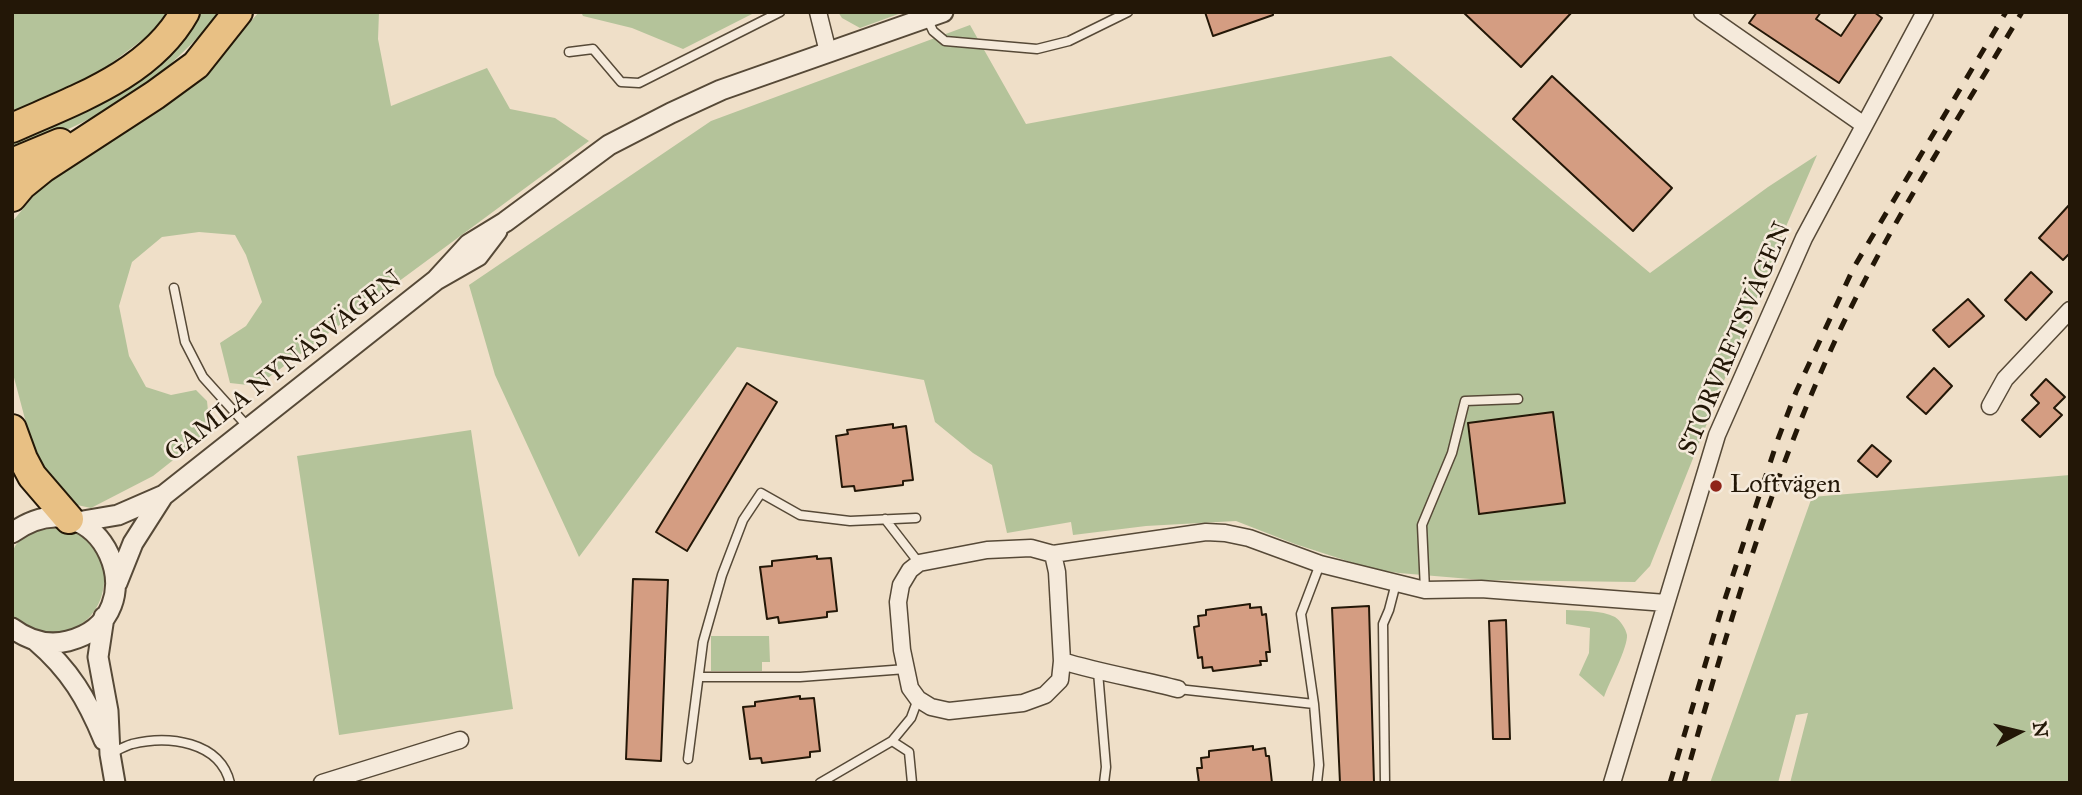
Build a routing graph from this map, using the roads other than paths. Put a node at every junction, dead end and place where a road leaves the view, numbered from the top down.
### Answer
1 (185, 12) edge
2 (238, 12) edge
3 (780, 12) edge
4 (818, 12) edge
5 (1128, 12) edge
6 (1702, 12) edge
7 (1925, 12) edge
8 (935, 15) edge
9 (569, 52) dead end
10 (828, 52) junction
11 (123, 115) junction
12 (1864, 125) junction
13 (12, 128) edge
14 (12, 163) edge
15 (12, 197) edge
16 (174, 288) dead end
17 (2070, 310) edge
18 (1518, 399) dead end
19 (1990, 406) dead end
20 (248, 427) junction
21 (12, 429) edge
22 (164, 495) junction
23 (916, 518) dead end
24 (885, 519) junction
25 (73, 521) junction
26 (12, 533) edge
27 (1053, 554) junction
28 (919, 563) junction
29 (1320, 564) junction
30 (1396, 583) junction
31 (116, 587) junction
32 (1425, 590) junction
33 (1666, 603) junction
34 (104, 617) junction
35 (22, 636) edge
36 (1062, 662) junction
37 (906, 669) junction
38 (1098, 672) junction
39 (699, 677) junction
40 (1178, 689) joint
41 (918, 699) junction
42 (1314, 704) junction
43 (460, 740) dead end
44 (892, 741) junction
45 (110, 754) junction
46 (688, 758) dead end
47 (115, 783) edge
48 (230, 783) edge
49 (322, 783) edge
50 (820, 783) edge
51 (912, 783) edge
52 (1104, 783) edge
53 (1317, 783) edge
54 (1385, 783) edge
55 (1612, 783) edge

1 - 13 highway
2 - 11 highway
3 - 9 lane
4 - 10 street
5 - 8 lane
6 - 12 street
7 - 12 street, STORVRETSVÄGEN
8 - 10 street, GAMLA NYNÄSVÄGEN
10 - 20 street, GAMLA NYNÄSVÄGEN
11 - 14 highway
11 - 15 highway
12 - 33 street, STORVRETSVÄGEN
16 - 20 lane
17 - 19 street
18 - 32 lane
20 - 22 street, GAMLA NYNÄSVÄGEN
21 - 25 highway
22 - 25 street, GAMLA NYNÄSVÄGEN
22 - 31 street, GAMLA NYNÄSVÄGEN
23 - 24 lane
24 - 28 lane
24 - 39 lane
25 - 26 street, GAMLA NYNÄSVÄGEN
25 - 31 street
27 - 28 street
27 - 29 street
27 - 36 street
28 - 37 street
29 - 30 street
29 - 42 lane
30 - 32 street
30 - 54 lane
31 - 34 street, GAMLA NYNÄSVÄGEN
32 - 33 street
33 - 55 street, STORVRETSVÄGEN
34 - 35 street
34 - 45 street, GAMLA NYNÄSVÄGEN
35 - 45 street
36 - 38 street
36 - 41 street
37 - 39 lane
37 - 41 street
38 - 40 street
38 - 52 lane
39 - 46 lane
40 - 42 lane
41 - 44 lane
42 - 53 lane
43 - 49 street
44 - 50 lane
44 - 51 lane
45 - 47 street
45 - 48 lane

